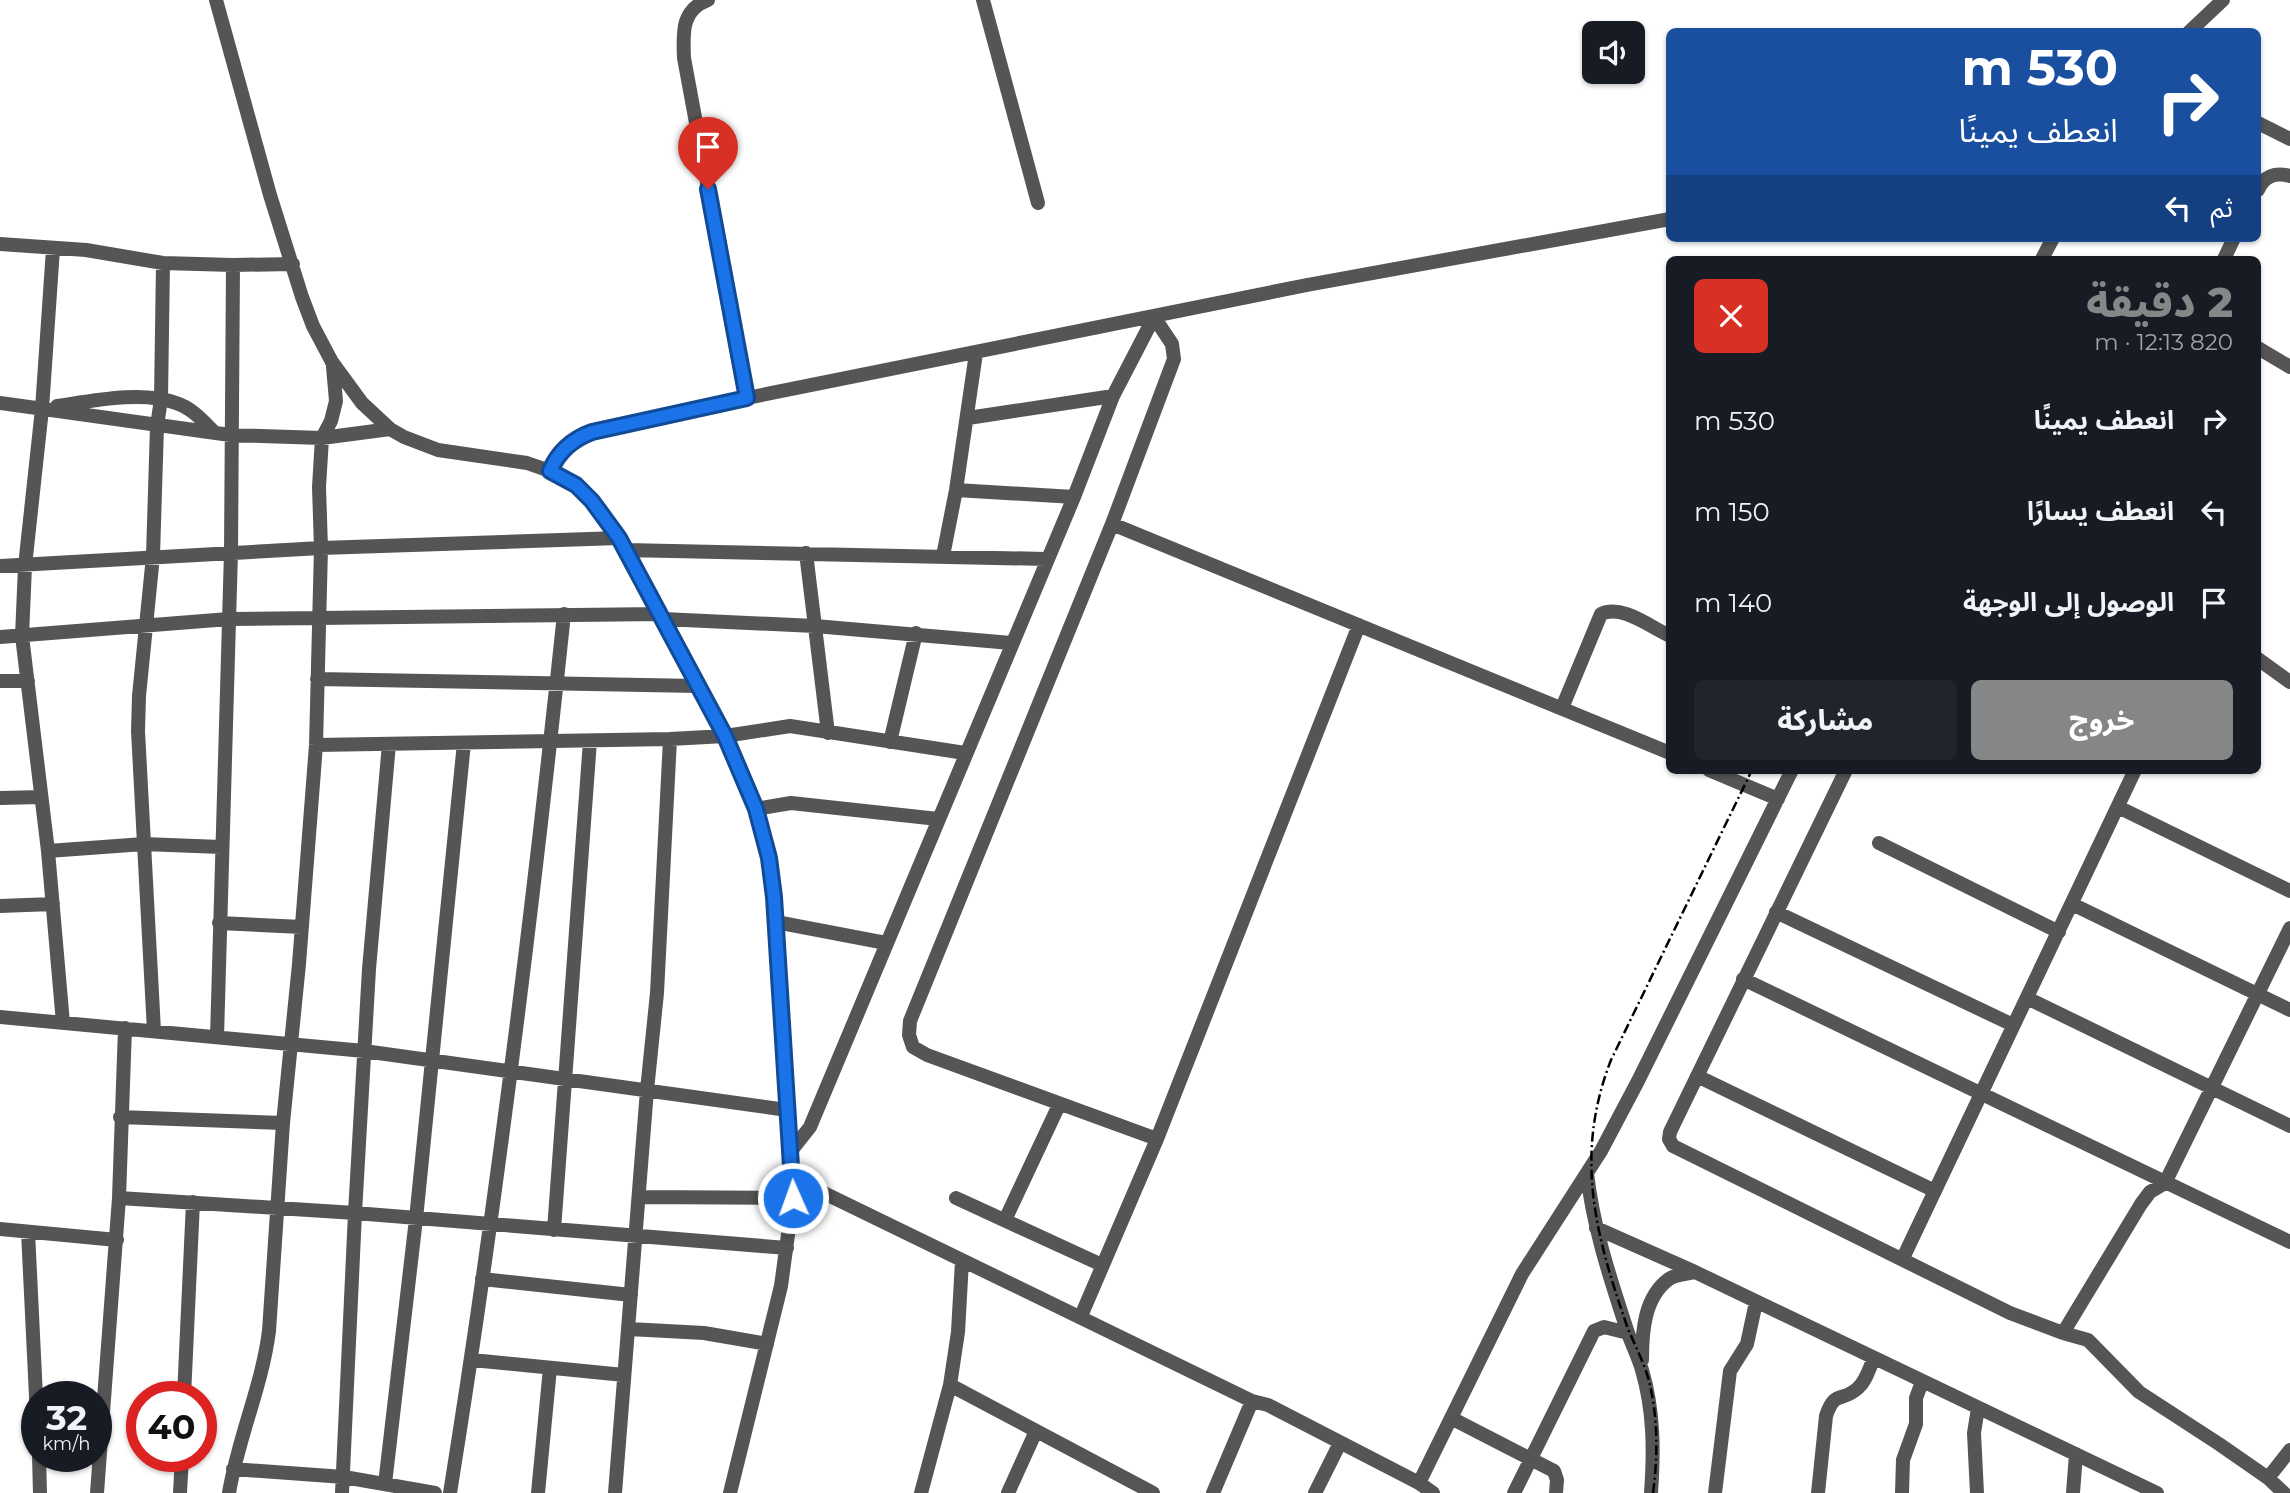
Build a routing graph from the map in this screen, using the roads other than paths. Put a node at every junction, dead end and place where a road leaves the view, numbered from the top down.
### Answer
1 (216, 0) edge
2 (708, 0) edge
3 (983, 0) edge
4 (2223, 0) edge
5 (2193, 28) edge
6 (2261, 124) edge
7 (2290, 139) edge
8 (2290, 176) edge
9 (2261, 183) edge
10 (1038, 203) dead end
11 (1666, 220) edge
12 (0, 244) edge
13 (53, 249) junction
14 (163, 263) junction
15 (293, 264) junction
16 (233, 265) junction
17 (1154, 317) junction
18 (2261, 350) edge
19 (976, 354) junction
20 (332, 362) junction
21 (2290, 368) edge
22 (1113, 396) junction
23 (747, 398) junction
24 (161, 399) junction
25 (0, 403) edge
26 (42, 409) junction
27 (968, 418) junction
28 (157, 426) junction
29 (390, 429) junction
30 (215, 433) junction
31 (230, 435) junction
32 (322, 438) junction
33 (550, 471) junction
34 (956, 490) junction
35 (1074, 497) junction
36 (1112, 524) junction
37 (622, 544) junction
38 (321, 548) junction
39 (231, 552) junction
40 (806, 553) junction
41 (153, 556) junction
42 (943, 556) junction
43 (1046, 559) junction
44 (0, 566) edge
45 (24, 566) junction
46 (564, 614) junction
47 (662, 617) junction
48 (319, 618) junction
49 (229, 619) junction
50 (1359, 625) junction
51 (815, 626) junction
52 (146, 627) junction
53 (916, 634) junction
54 (1666, 634) edge
55 (22, 636) junction
56 (0, 637) edge
57 (1011, 643) junction
58 (2261, 661) edge
59 (317, 679) junction
60 (0, 681) edge
61 (28, 681) junction
62 (2290, 682) edge
63 (556, 683) junction
64 (698, 686) junction
65 (1562, 708) junction
66 (828, 733) junction
67 (725, 736) junction
68 (670, 739) junction
69 (590, 741) junction
70 (550, 742) junction
71 (890, 742) junction
72 (464, 743) junction
73 (389, 744) junction
74 (316, 746) junction
75 (1666, 751) edge
76 (965, 753) junction
77 (1719, 774) edge
78 (1790, 774) edge
79 (1844, 774) edge
80 (2133, 774) edge
81 (41, 797) junction
82 (0, 799) edge
83 (1778, 799) junction
84 (2118, 807) junction
85 (756, 809) junction
86 (938, 819) junction
87 (1879, 843) dead end
88 (144, 844) junction
89 (221, 847) junction
90 (48, 850) junction
91 (2290, 891) edge
92 (52, 904) junction
93 (2072, 904) junction
94 (0, 906) edge
95 (1776, 912) junction
96 (776, 922) junction
97 (219, 923) junction
98 (302, 927) junction
99 (2290, 928) edge
100 (2059, 932) junction
101 (886, 943) junction
102 (1743, 979) junction
103 (2258, 995) junction
104 (2026, 998) junction
105 (2290, 1010) edge
106 (0, 1017) edge
107 (63, 1023) junction
108 (2013, 1025) junction
109 (125, 1028) junction
110 (154, 1031) junction
111 (217, 1037) junction
112 (291, 1044) junction
113 (364, 1051) junction
114 (432, 1062) junction
115 (510, 1071) junction
116 (1698, 1076) junction
117 (564, 1079) junction
118 (2211, 1089) junction
119 (647, 1090) junction
120 (1979, 1094) junction
121 (1059, 1105) junction
122 (787, 1110) junction
123 (120, 1117) junction
124 (283, 1123) junction
125 (2290, 1126) edge
126 (1157, 1139) junction
127 (791, 1151) junction
128 (1587, 1173) junction
129 (793, 1178) junction
130 (2165, 1183) junction
131 (1936, 1192) junction
132 (640, 1197) junction
133 (120, 1198) junction
134 (793, 1198) junction
135 (956, 1198) dead end
136 (193, 1202) junction
137 (278, 1207) junction
138 (355, 1213) junction
139 (416, 1219) junction
140 (1005, 1220) junction
141 (490, 1225) junction
142 (1596, 1228) junction
143 (0, 1229) edge
144 (554, 1230) junction
145 (28, 1231) junction
146 (636, 1237) junction
147 (117, 1240) junction
148 (2290, 1242) edge
149 (787, 1248) junction
150 (1903, 1258) junction
151 (962, 1261) junction
152 (1102, 1265) junction
153 (1695, 1272) junction
154 (482, 1279) junction
155 (631, 1295) junction
156 (1756, 1302) junction
157 (1080, 1316) junction
158 (629, 1329) junction
159 (1628, 1333) junction
160 (2063, 1334) junction
161 (767, 1344) junction
162 (1874, 1358) junction
163 (472, 1360) junction
164 (550, 1368) junction
165 (1642, 1368) junction
166 (624, 1375) junction
167 (35, 1381) edge
168 (185, 1381) edge
169 (1922, 1382) junction
170 (950, 1385) junction
171 (1252, 1401) junction
172 (1978, 1408) junction
173 (1451, 1418) junction
174 (1036, 1431) junction
175 (1340, 1443) junction
176 (2290, 1450) edge
177 (2076, 1454) junction
178 (1533, 1460) junction
179 (233, 1469) junction
180 (39, 1472) edge
181 (181, 1472) edge
182 (344, 1477) junction
183 (2267, 1478) junction
184 (1419, 1483) junction
185 (384, 1484) junction
186 (1558, 1492) edge
187 (40, 1493) edge
188 (97, 1493) edge
189 (180, 1493) edge
190 (229, 1493) edge
191 (342, 1493) edge
192 (435, 1493) edge
193 (450, 1493) edge
194 (538, 1493) edge
195 (615, 1493) edge
196 (730, 1493) edge
197 (921, 1493) edge
198 (1008, 1493) edge
199 (1153, 1493) edge
200 (1213, 1493) edge
201 (1315, 1493) edge
202 (1433, 1493) edge
203 (1514, 1493) edge
204 (1651, 1493) edge
205 (1715, 1493) edge
206 (1818, 1493) edge
207 (1902, 1493) edge
208 (1977, 1493) edge
209 (2073, 1493) edge
210 (2157, 1493) edge
211 (2284, 1493) edge

1 - 15 street
2 - 23 street
3 - 10 street
4 - 5 street
6 - 7 street
8 - 9 street
11 - 17 street
12 - 13 street
13 - 14 street
13 - 26 street
14 - 16 street
14 - 24 street
15 - 16 street
15 - 20 street
16 - 31 street
17 - 19 street
17 - 22 street
17 - 36 street
18 - 21 street
19 - 23 street
19 - 27 street
20 - 29 street
20 - 32 street
22 - 27 street
22 - 35 street
23 - 33 street
24 - 26 street
24 - 28 street
24 - 30 street
25 - 26 street
26 - 28 street
26 - 45 street
27 - 34 street
28 - 30 street
28 - 41 street
29 - 32 street
29 - 33 street
30 - 31 street
31 - 32 street
31 - 39 street
32 - 38 street
33 - 37 street
34 - 35 street
34 - 42 street
35 - 43 street
36 - 50 street
36 - 121 street
37 - 38 street
37 - 40 street
37 - 47 street
38 - 39 street
38 - 48 street
39 - 41 street
39 - 49 street
40 - 42 street
40 - 51 street
41 - 45 street
41 - 52 street
42 - 43 street
43 - 57 street
44 - 45 street
45 - 55 street
46 - 47 street
46 - 48 street
46 - 63 street
47 - 51 street
47 - 64 street
48 - 49 street
48 - 59 street
49 - 52 street
49 - 89 street
50 - 65 street
50 - 126 street
51 - 53 street
51 - 66 street
52 - 55 street
52 - 88 street
53 - 57 street
53 - 71 street
54 - 65 street
55 - 56 street
55 - 61 street
57 - 76 street
58 - 62 street
59 - 63 street
59 - 74 street
60 - 61 street
61 - 81 street
63 - 64 street
63 - 70 street
64 - 67 street
65 - 75 street
66 - 67 street
66 - 71 street
67 - 68 street
67 - 85 street
68 - 69 street
68 - 119 street
69 - 70 street
69 - 117 street
70 - 72 street
70 - 115 street
71 - 76 street
72 - 73 street
72 - 114 street
73 - 74 street
73 - 113 street
74 - 98 street
76 - 86 street
77 - 83 street
78 - 83 street
79 - 95 street
80 - 84 street
81 - 82 street
81 - 90 street
83 - 128 street
84 - 91 street
84 - 93 street
85 - 86 street
85 - 96 street
86 - 101 street
87 - 100 street
88 - 89 street
88 - 90 street
88 - 110 street
89 - 97 street
90 - 92 street
92 - 94 street
92 - 107 street
93 - 100 street
93 - 103 street
95 - 102 street
95 - 108 street
96 - 101 street
96 - 122 street
97 - 98 street
97 - 111 street
98 - 112 street
99 - 103 street
100 - 104 street
101 - 127 street
102 - 116 street
102 - 120 street
103 - 105 street
103 - 118 street
104 - 108 street
104 - 118 street
106 - 107 street
107 - 109 street
108 - 120 street
109 - 110 street
109 - 123 street
110 - 111 street
111 - 112 street
112 - 113 street
112 - 124 street
113 - 114 street
113 - 138 street
114 - 115 street
114 - 139 street
115 - 117 street
115 - 141 street
116 - 131 street
116 - 150 street
117 - 119 street
117 - 144 street
118 - 125 street
118 - 130 street
119 - 122 street
119 - 132 street
120 - 130 street
120 - 131 street
121 - 126 street
121 - 140 street
122 - 127 street
123 - 124 street
123 - 133 street
124 - 137 street
126 - 152 street
127 - 129 street
128 - 142 street
128 - 173 street
129 - 134 street
129 - 151 street
130 - 148 street
130 - 160 street
131 - 150 street
132 - 134 street
132 - 146 street
133 - 136 street
133 - 147 street
134 - 149 street
135 - 140 street
136 - 137 street
136 - 168 street
137 - 138 street
137 - 179 street
138 - 139 street
138 - 182 street
139 - 141 street
139 - 185 street
140 - 152 street
141 - 144 street
141 - 154 street
142 - 153 street
142 - 159 street
143 - 145 street
144 - 146 street
145 - 147 street
145 - 167 street
146 - 149 street
146 - 155 street
147 - 188 street
149 - 161 street
150 - 160 street
151 - 157 street
151 - 170 street
152 - 157 street
153 - 156 street
153 - 165 street
154 - 155 street
154 - 163 street
155 - 158 street
156 - 162 street
156 - 205 street
157 - 171 street
158 - 161 street
158 - 166 street
159 - 165 street
159 - 178 street
160 - 183 street
161 - 196 street
162 - 169 street
162 - 206 street
163 - 164 street
163 - 193 street
164 - 166 street
164 - 194 street
165 - 204 street
166 - 195 street
169 - 172 street
169 - 207 street
170 - 174 street
170 - 197 street
171 - 175 street
171 - 200 street
172 - 177 street
172 - 208 street
173 - 178 street
173 - 184 street
174 - 198 street
174 - 199 street
175 - 184 street
175 - 201 street
176 - 183 street
177 - 209 street
177 - 210 street
178 - 186 street
178 - 203 street
179 - 182 street
179 - 190 street
180 - 187 street
181 - 189 street
182 - 185 street
182 - 191 street
183 - 211 street
184 - 202 street
185 - 192 street

